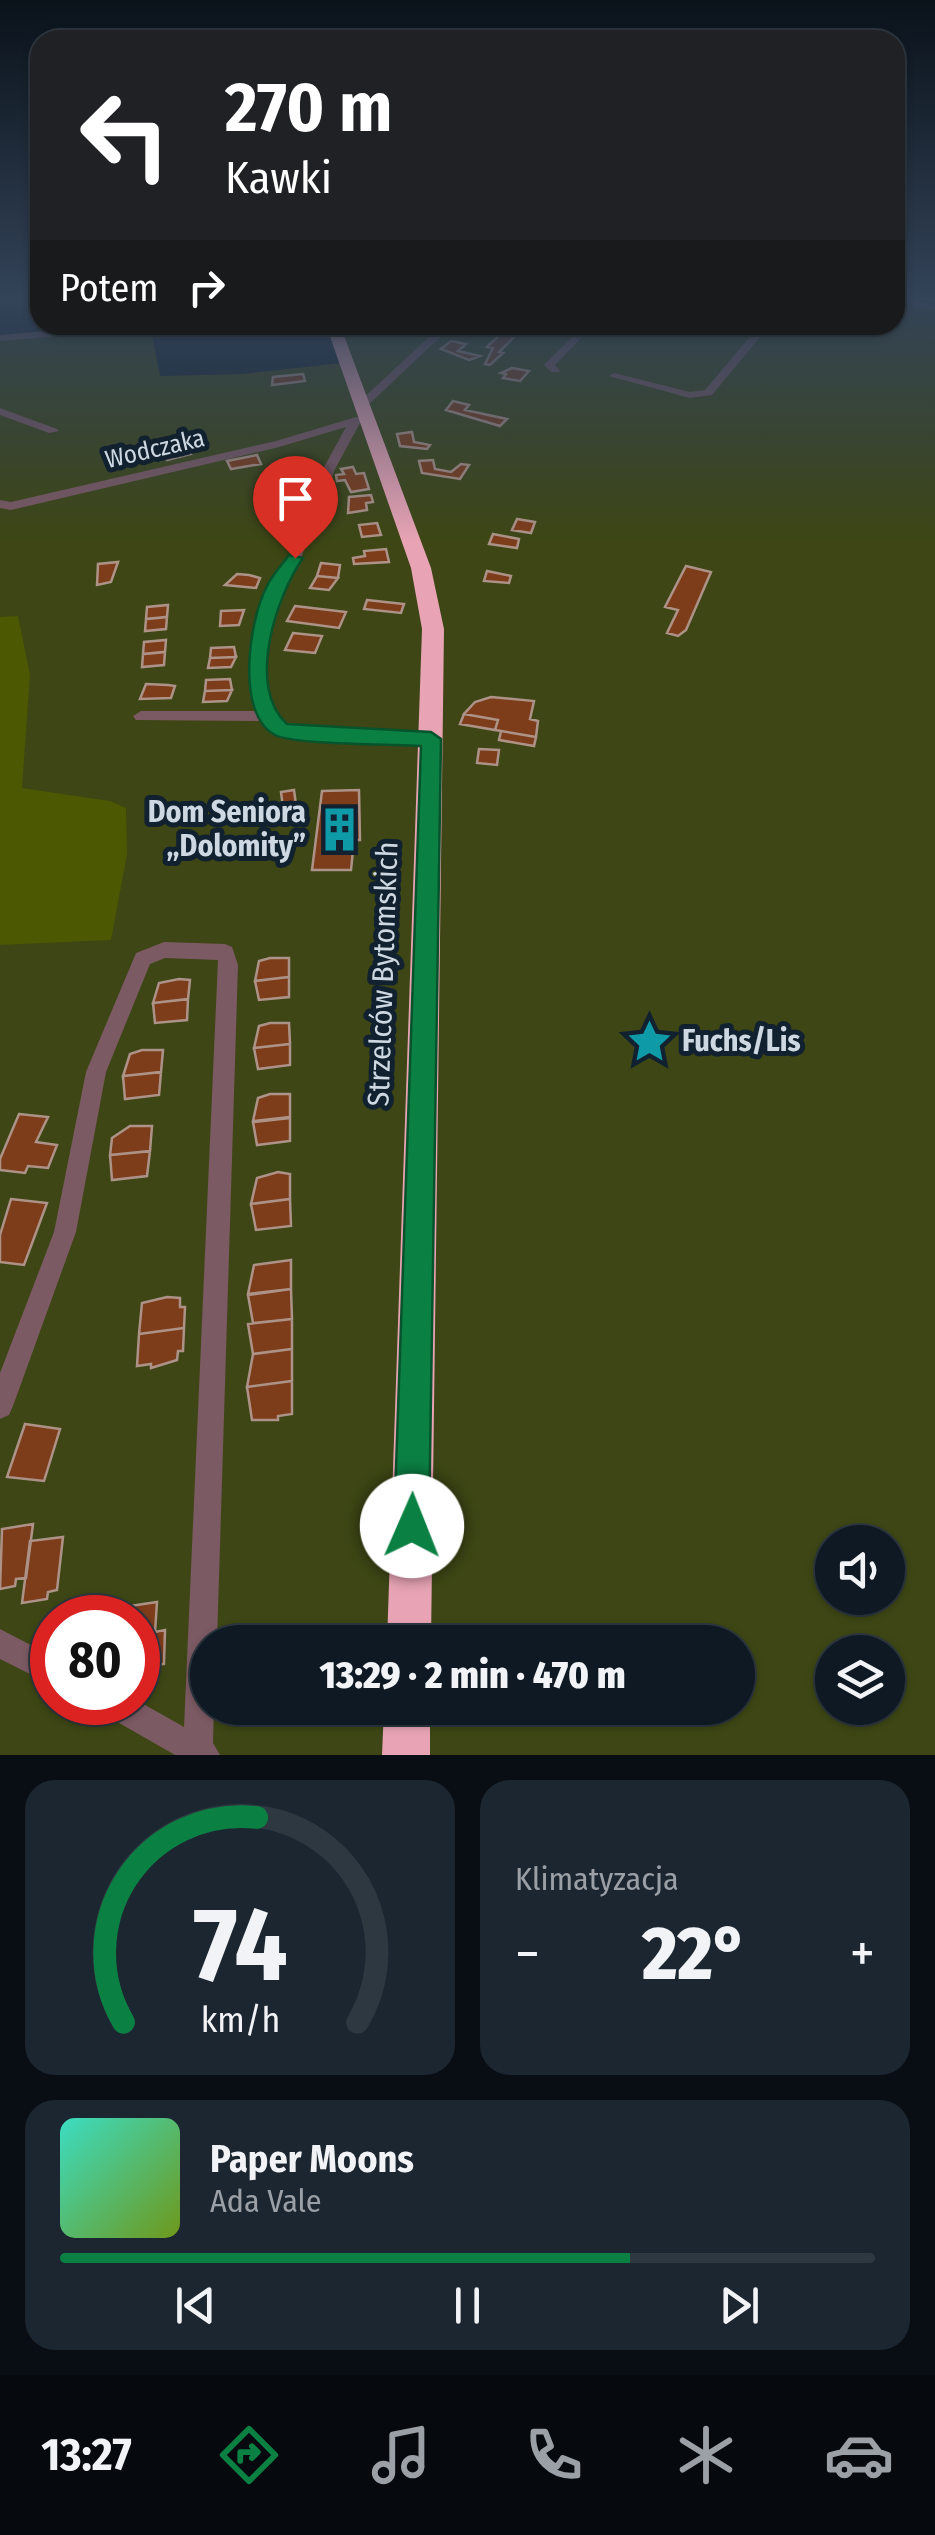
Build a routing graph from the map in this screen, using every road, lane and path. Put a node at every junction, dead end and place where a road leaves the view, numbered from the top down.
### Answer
1 (350, 379) edge
2 (395, 379) edge
3 (626, 379) edge
4 (721, 379) edge
5 (0, 411) edge
6 (361, 414) junction
7 (53, 432) dead end
8 (4, 507) edge
9 (141, 716) dead end
10 (266, 716) junction
11 (431, 739) junction
12 (0, 1406) edge
13 (409, 1625) edge
14 (0, 1643) edge
15 (30, 1659) edge
16 (151, 1725) edge
17 (407, 1725) edge
18 (201, 1753) edge
19 (406, 1755) edge

1 - 6 highway, Strzelców Bytomskich
2 - 6 street
3 - 4 street
5 - 7 street
6 - 8 street, Wodczaka
6 - 10 street
6 - 11 highway, Strzelców Bytomskich
9 - 10 street
10 - 11 street
11 - 13 highway, Strzelców Bytomskich
12 - 18 street
14 - 15 street
16 - 18 street
17 - 19 highway

